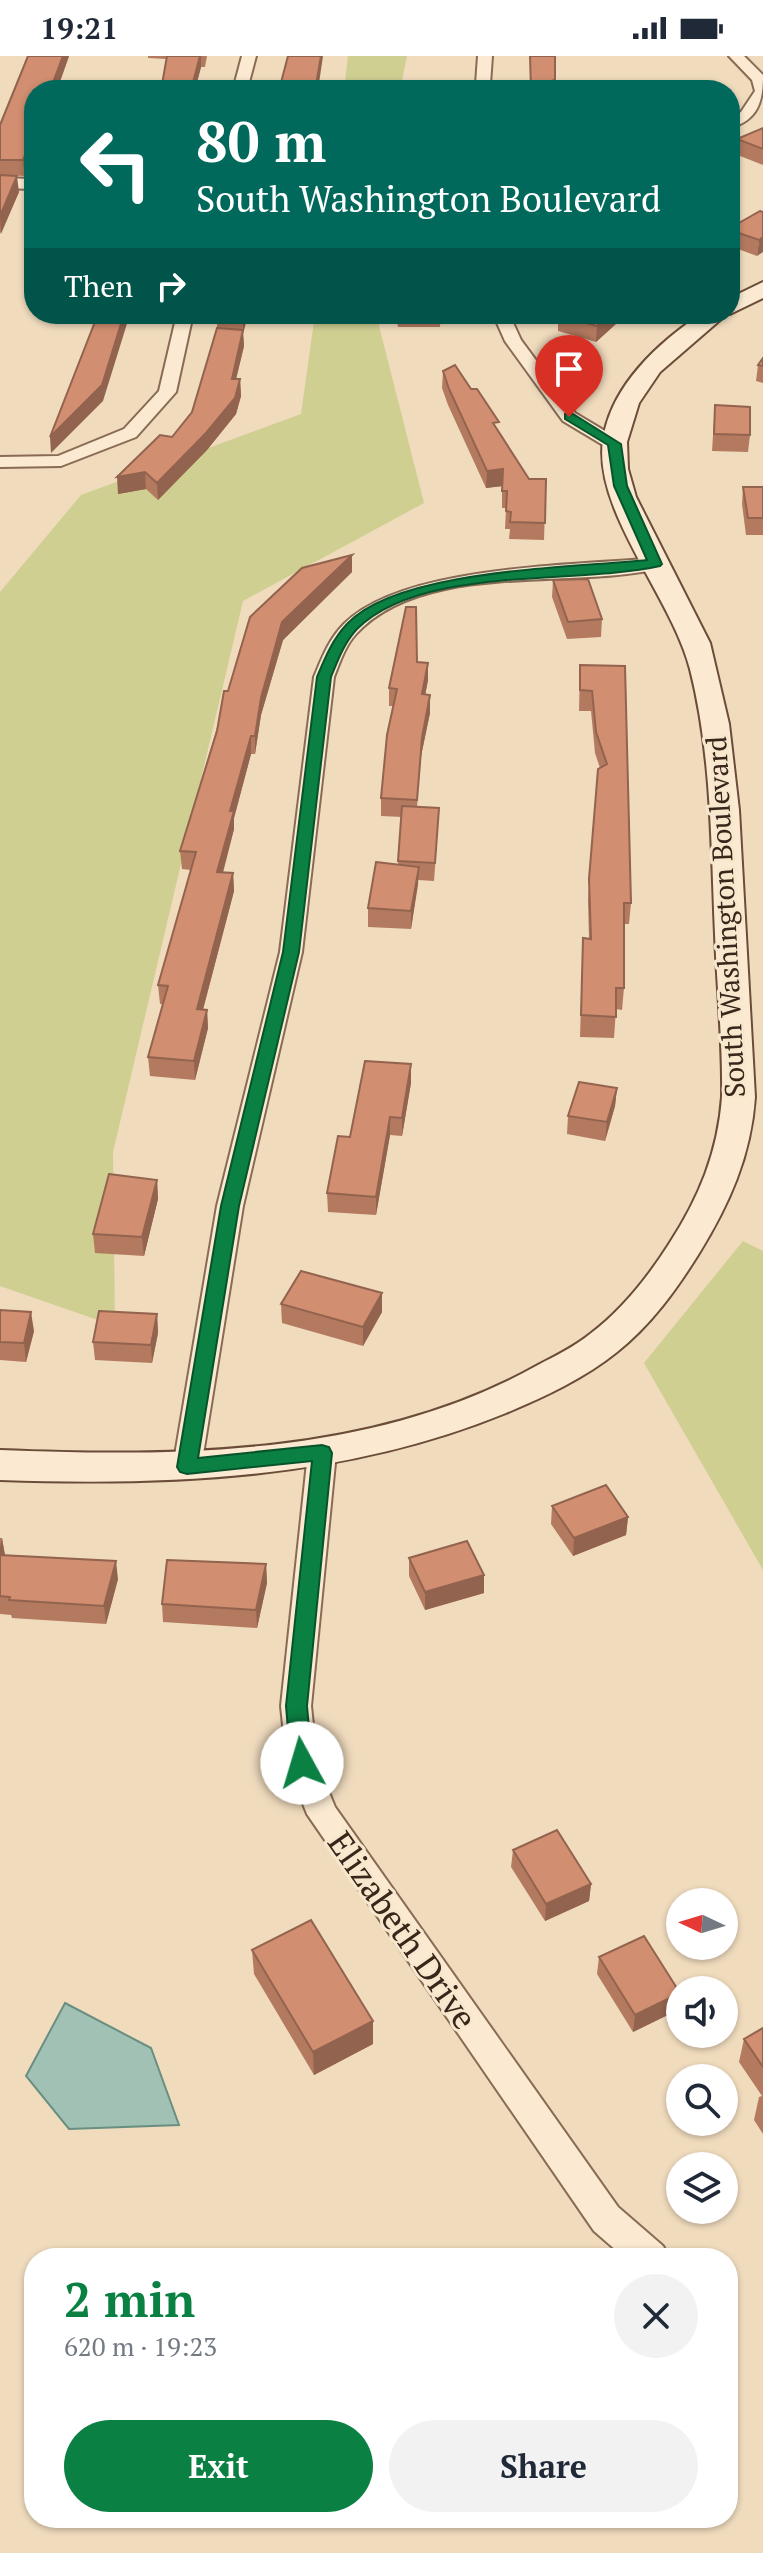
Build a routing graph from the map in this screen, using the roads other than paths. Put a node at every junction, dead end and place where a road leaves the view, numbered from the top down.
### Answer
1 (249, 56) edge
2 (485, 56) edge
3 (736, 56) edge
4 (243, 80) edge
5 (483, 80) edge
6 (740, 118) edge
7 (0, 183) edge
8 (24, 184) edge
9 (763, 289) edge
10 (740, 302) edge
11 (183, 324) edge
12 (505, 324) edge
13 (700, 324) edge
14 (614, 444) junction
15 (0, 462) edge
16 (655, 564) junction
17 (322, 1453) junction
18 (0, 1465) edge
19 (187, 1467) junction
20 (639, 2248) edge

1 - 4 street
2 - 5 street
3 - 6 street
7 - 8 street
9 - 10 street
11 - 15 street
12 - 14 street
13 - 14 street, South Washington Boulevard
14 - 16 street, South Washington Boulevard
16 - 17 street, South Washington Boulevard
16 - 19 street
17 - 19 street, South Washington Boulevard
17 - 20 street, Elizabeth Drive
18 - 19 street, South Washington Boulevard

